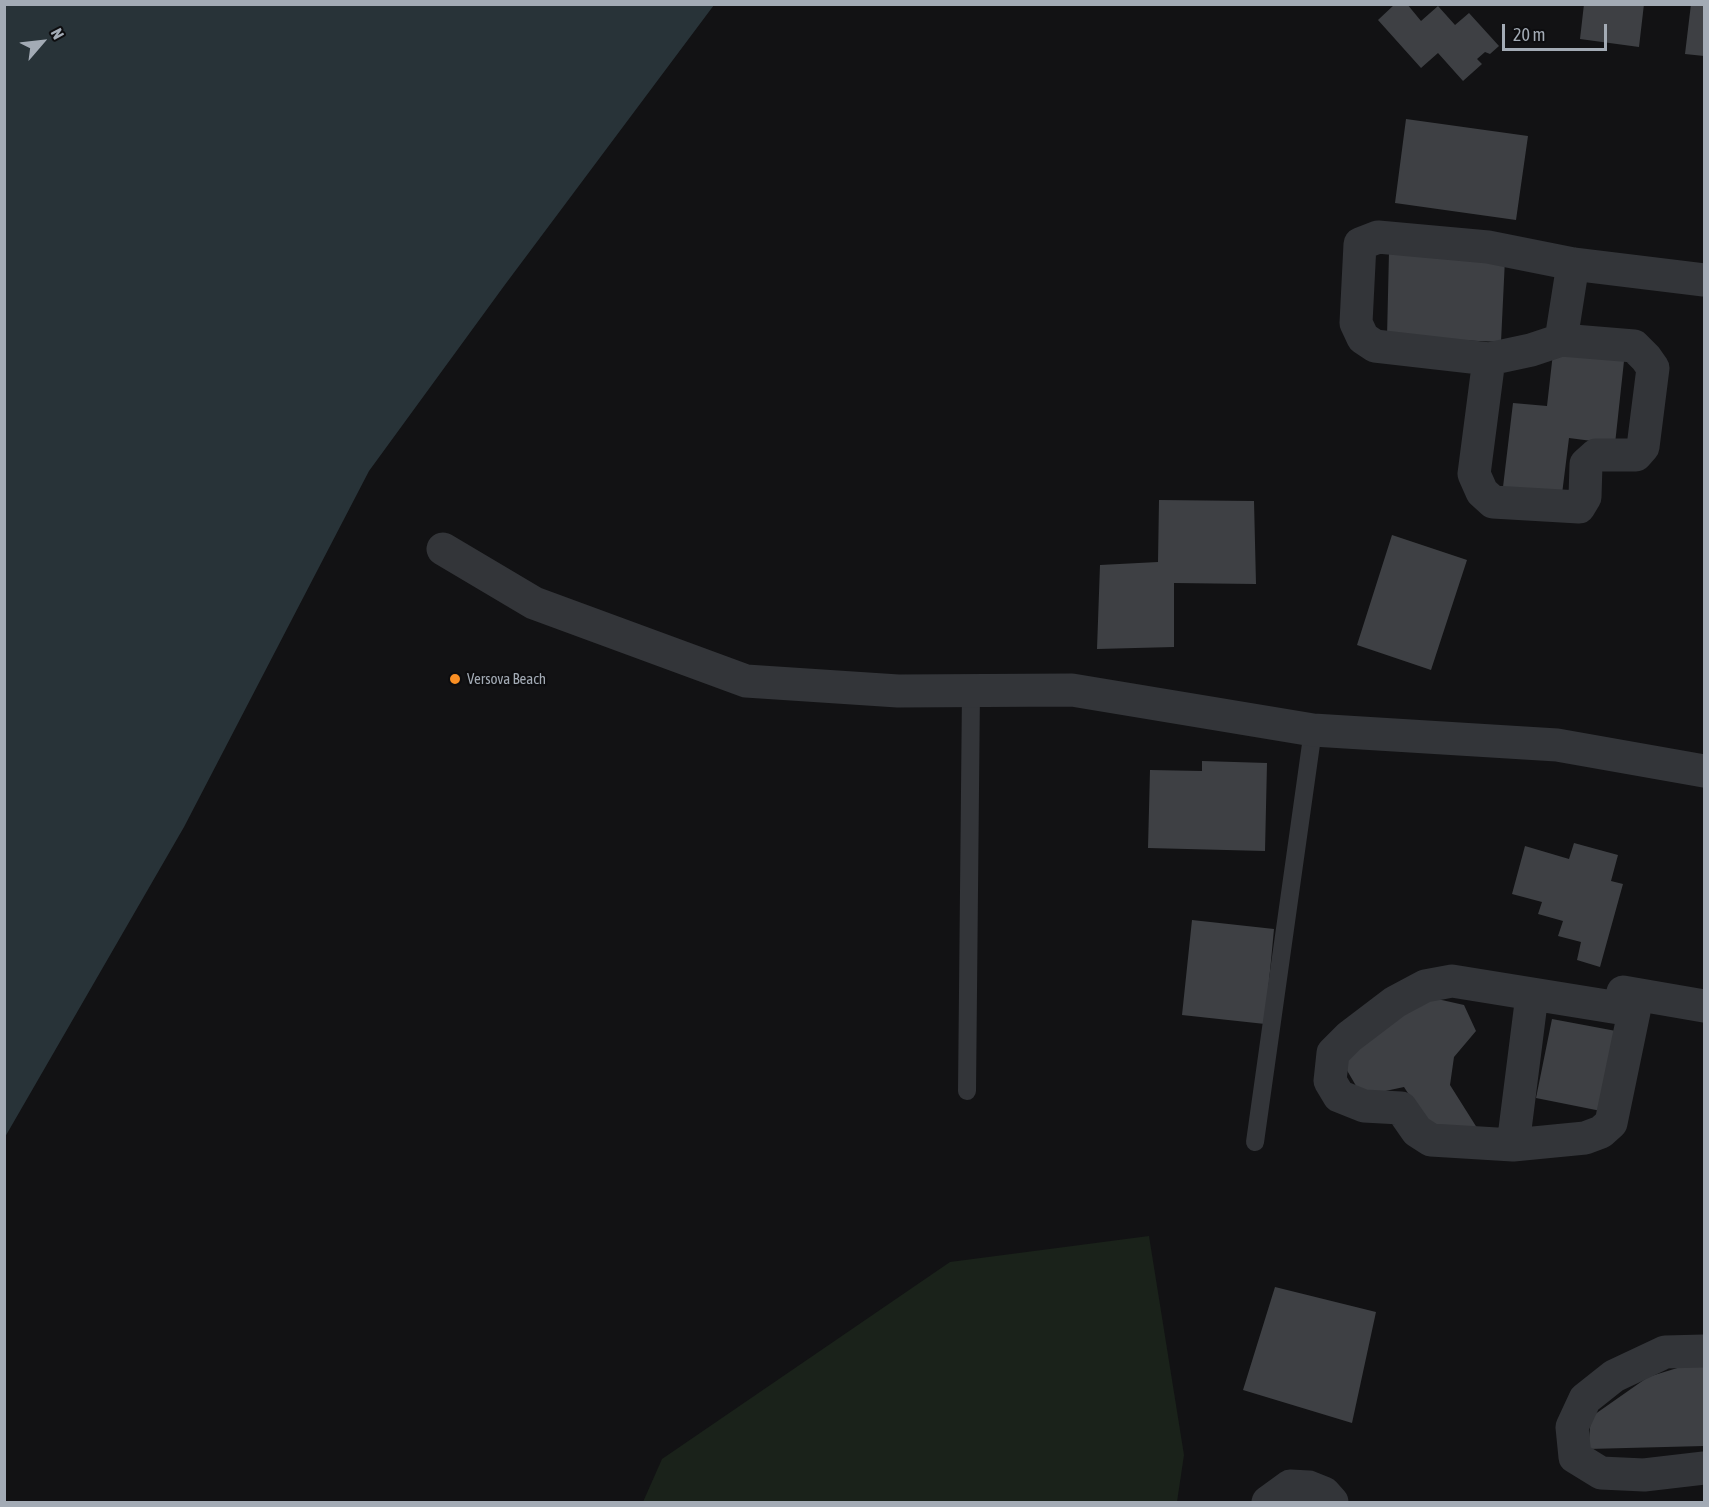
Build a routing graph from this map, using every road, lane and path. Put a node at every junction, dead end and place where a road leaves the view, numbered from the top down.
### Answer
1 (1573, 264) junction
2 (1704, 280) edge
3 (1561, 340) junction
4 (1489, 359) junction
5 (443, 549) dead end
6 (971, 690) junction
7 (1313, 730) junction
8 (1704, 771) edge
9 (1532, 995) junction
10 (1704, 1006) edge
11 (1627, 1010) junction
12 (1704, 1029) edge
13 (968, 1091) dead end
14 (1254, 1142) dead end
15 (1514, 1145) junction
16 (1704, 1351) edge
17 (1704, 1468) edge
18 (1268, 1503) edge
19 (1332, 1503) edge

1 - 2 street
1 - 3 street
1 - 4 street
3 - 4 street
3 - 4 street
5 - 6 street
6 - 7 street
6 - 13 lane
7 - 8 street
7 - 14 lane
9 - 11 street
9 - 15 street
9 - 15 street
10 - 11 street
11 - 12 street
11 - 15 street
16 - 17 street
18 - 19 street

